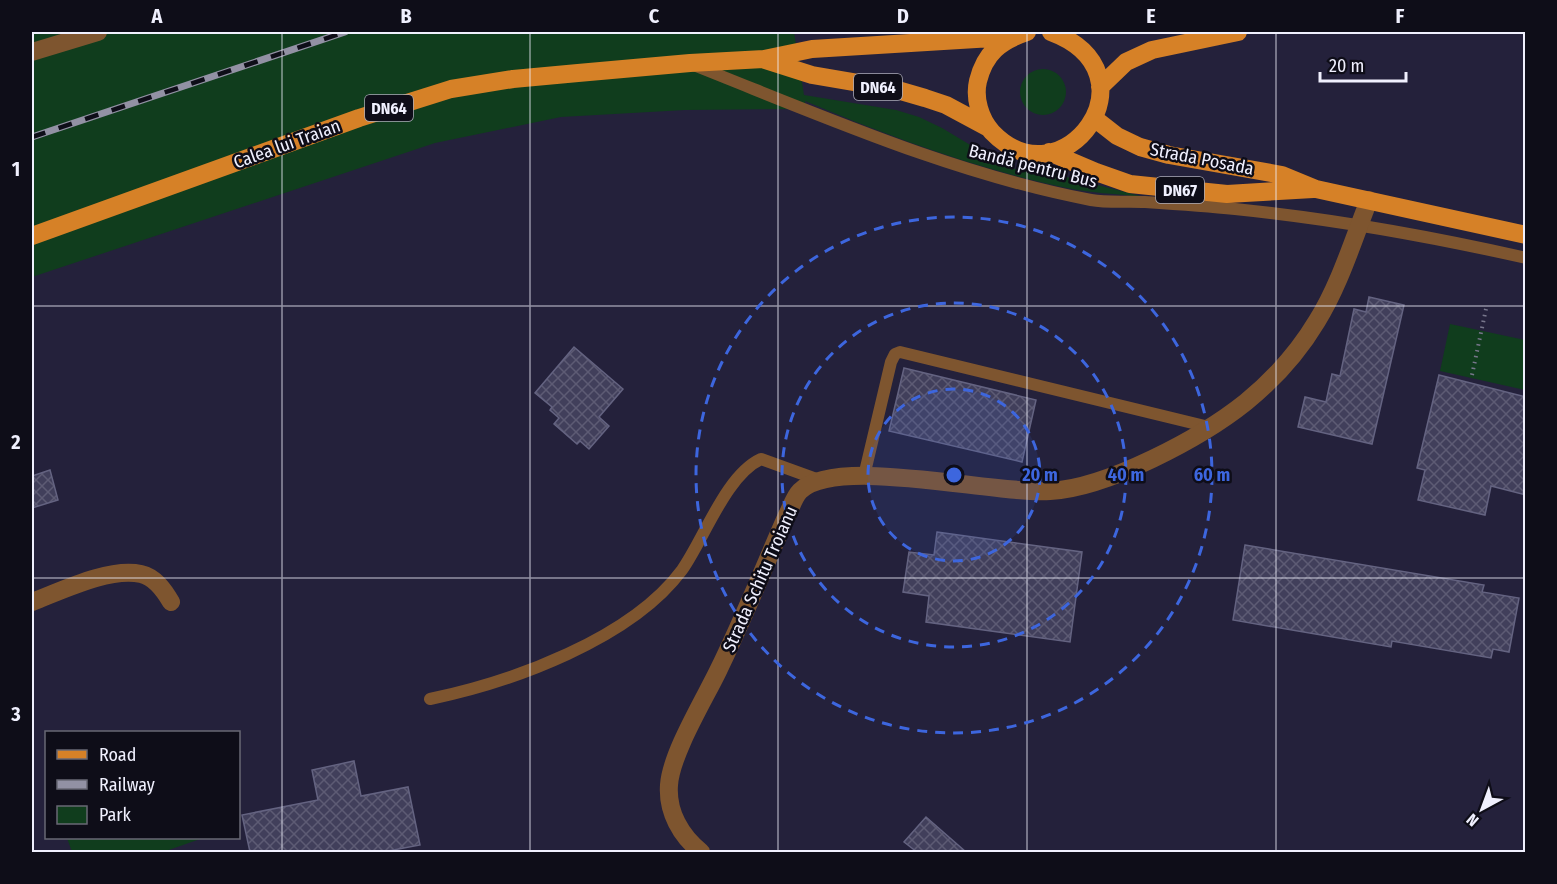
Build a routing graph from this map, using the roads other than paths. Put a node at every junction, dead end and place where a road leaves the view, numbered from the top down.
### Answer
1 (98, 32) edge
2 (1051, 32) edge
3 (1238, 32) edge
4 (1018, 34) edge
5 (32, 52) edge
6 (764, 59) junction
7 (690, 63) junction
8 (1100, 87) junction
9 (1094, 118) junction
10 (987, 127) junction
11 (1049, 152) junction
12 (1316, 189) junction
13 (1369, 201) junction
14 (1360, 224) junction
15 (1526, 235) edge
16 (32, 236) edge
17 (1526, 258) edge
18 (1209, 427) junction
19 (864, 476) junction
20 (819, 480) junction
21 (32, 602) edge
22 (171, 602) dead end
23 (430, 699) dead end
24 (701, 852) edge

1 - 5 street
2 - 8 main road
3 - 8 main road
4 - 6 main road, Calea lui Traian / DN64
4 - 10 main road
6 - 7 main road, Calea lui Traian / DN64
6 - 10 main road, Calea lui Traian / DN64
7 - 14 lane, Bandă pentru Bus
7 - 16 main road, Calea lui Traian / DN64
8 - 9 main road
9 - 11 main road
9 - 12 main road, Strada Posada / DN67
10 - 11 main road, Calea lui Traian
11 - 12 main road, Strada Posada / DN67
12 - 13 main road, Strada Posada / DN67
13 - 14 street
13 - 15 main road, Strada Posada / DN67
14 - 17 lane, Bandă pentru Bus
14 - 18 street
18 - 19 street
18 - 19 lane
19 - 20 street
20 - 23 lane
20 - 24 street, Strada Schitu Troianu
21 - 22 street

